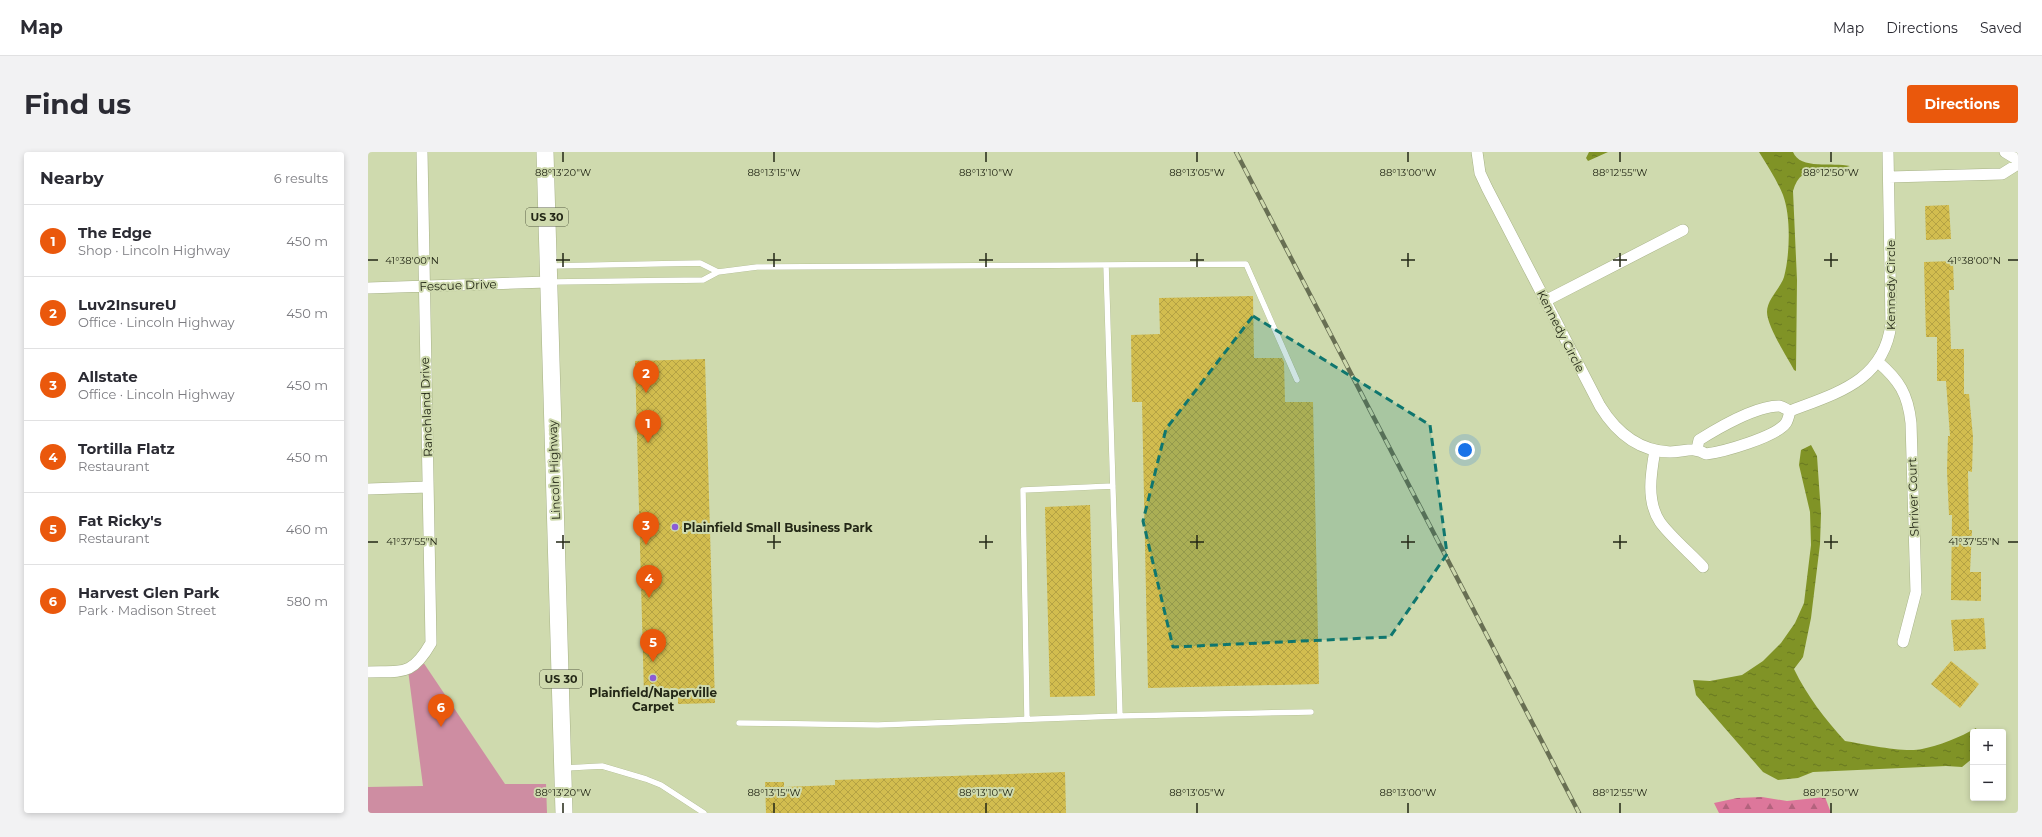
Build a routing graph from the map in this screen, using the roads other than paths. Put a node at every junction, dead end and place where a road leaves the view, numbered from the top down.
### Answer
1 (422, 152) edge
2 (545, 152) edge
3 (1477, 152) edge
4 (1888, 152) edge
5 (2005, 152) edge
6 (2018, 160) edge
7 (2018, 164) edge
8 (1889, 177) junction
9 (1683, 230) dead end
10 (1106, 265) junction
11 (718, 272) junction
12 (548, 274) junction
13 (423, 286) junction
14 (368, 288) edge
15 (1545, 301) junction
16 (1878, 362) junction
17 (1296, 380) dead end
18 (1790, 411) junction
19 (1697, 449) junction
20 (1655, 450) junction
21 (1113, 486) junction
22 (428, 487) junction
23 (368, 489) edge
24 (1703, 567) dead end
25 (1903, 642) dead end
26 (368, 672) edge
27 (1311, 712) dead end
28 (1120, 716) junction
29 (1028, 719) junction
30 (739, 723) dead end
31 (563, 768) junction
32 (564, 813) edge
33 (704, 813) edge

1 - 13 street, Ranchland Drive
2 - 12 main road, Lincoln Highway / US 30
3 - 15 street, Kennedy Circle
4 - 8 street, Kennedy Circle
5 - 6 street
7 - 8 street
8 - 16 street, Kennedy Circle
9 - 15 street
10 - 11 lane
10 - 17 lane
10 - 21 lane
11 - 12 lane
11 - 12 lane
12 - 13 street, Fescue Drive
12 - 31 main road, Lincoln Highway / US 30
13 - 14 street, Fescue Drive
13 - 22 street, Ranchland Drive
15 - 20 street, Kennedy Circle
16 - 18 street, Kennedy Circle
16 - 25 street, Shriver Court
18 - 19 street
18 - 19 street, Kennedy Circle
19 - 20 street, Kennedy Circle
20 - 24 street
21 - 28 lane
21 - 29 lane
22 - 23 street
22 - 26 street, Ranchland Drive
27 - 28 lane
28 - 29 lane
29 - 30 lane
31 - 32 main road, Lincoln Highway / US 30
31 - 33 lane

